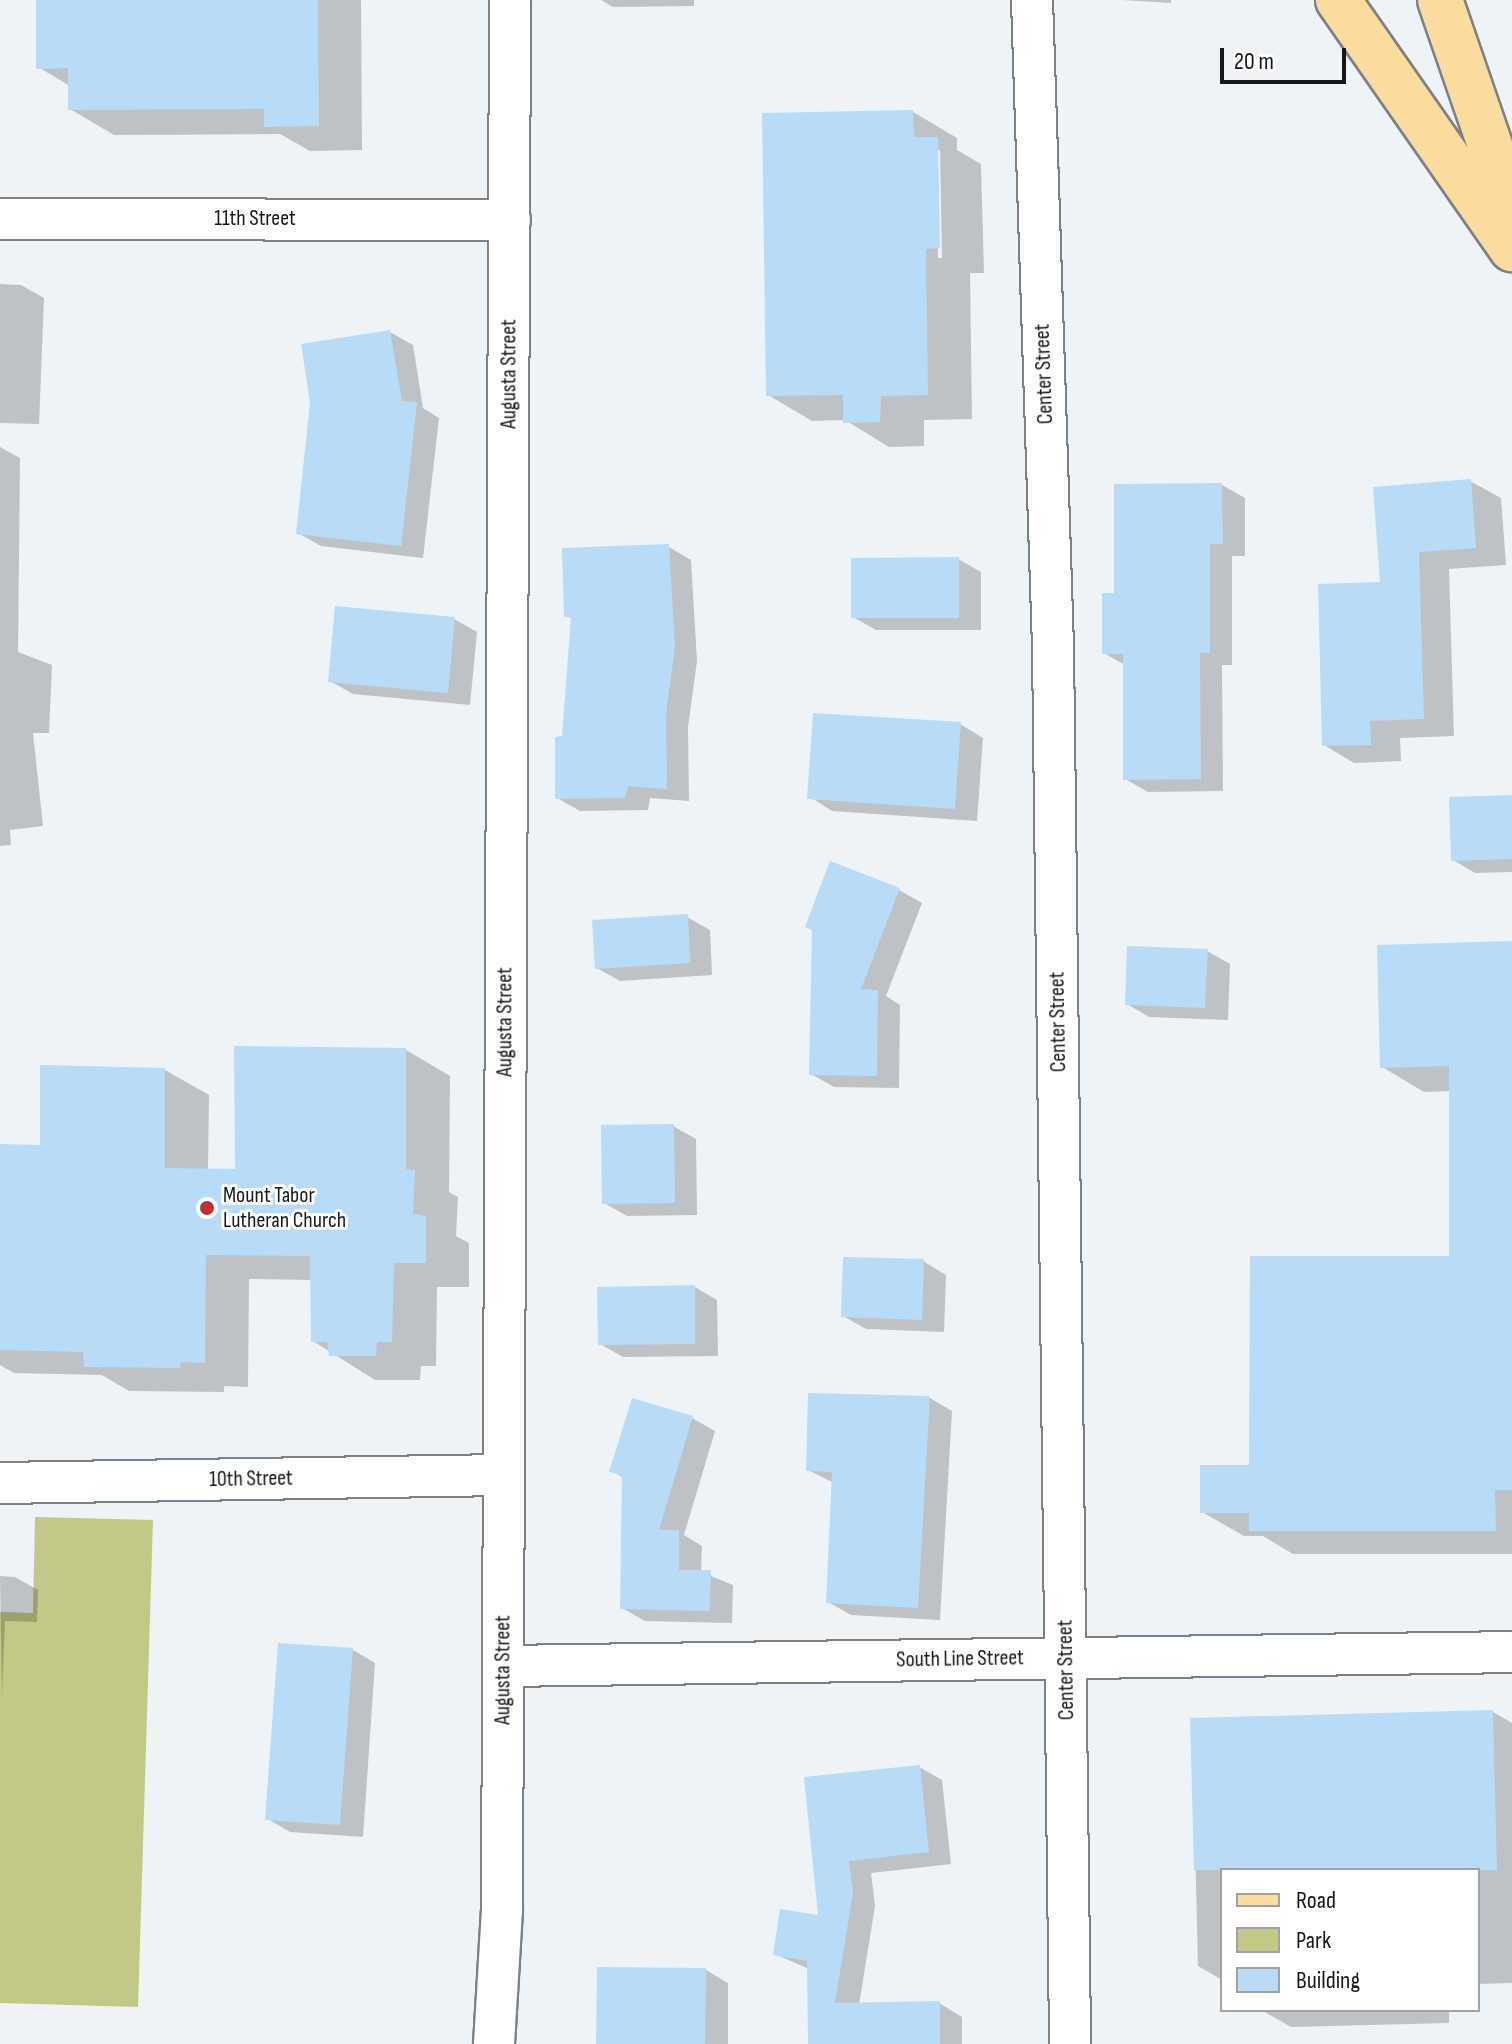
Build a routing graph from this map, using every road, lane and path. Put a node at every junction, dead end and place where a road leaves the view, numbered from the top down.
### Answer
1 (510, 0) edge
2 (1032, 0) edge
3 (1338, 0) edge
4 (1440, 0) edge
5 (1512, 209) edge
6 (0, 219) edge
7 (510, 220) junction
8 (1512, 249) edge
9 (501, 1475) junction
10 (0, 1483) edge
11 (1512, 1652) edge
12 (1065, 1658) junction
13 (503, 1666) junction
14 (494, 2044) edge
15 (1070, 2044) edge

1 - 7 street, Augusta Street
2 - 12 street, Center Street
3 - 8 main road
4 - 5 main road
6 - 7 street, 11th Street
7 - 9 street, Augusta Street
9 - 10 street, 10th Street
9 - 13 street, Augusta Street
11 - 12 street, South Line Street
12 - 13 street, South Line Street
12 - 15 street, Center Street
13 - 14 street, Augusta Street

